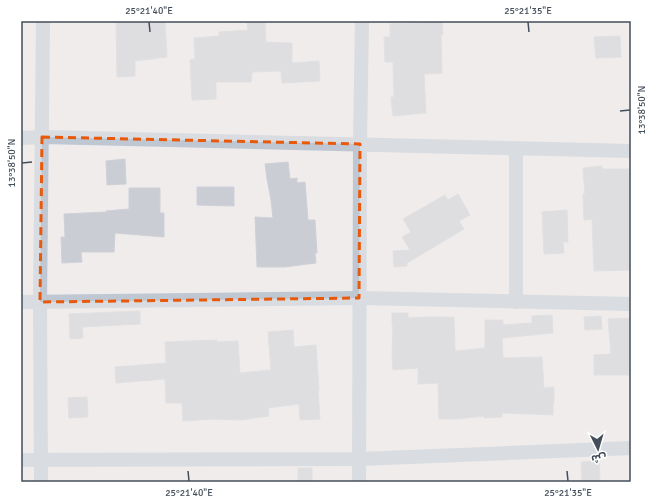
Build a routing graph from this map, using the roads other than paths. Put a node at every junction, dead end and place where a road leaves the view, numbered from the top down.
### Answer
1 (43, 21) edge
2 (362, 21) edge
3 (42, 137) junction
4 (21, 138) edge
5 (360, 144) junction
6 (516, 148) junction
7 (631, 151) edge
8 (359, 298) junction
9 (21, 302) edge
10 (40, 302) junction
11 (516, 302) junction
12 (631, 304) edge
13 (631, 448) edge
14 (359, 459) junction
15 (21, 460) edge
16 (41, 460) junction
17 (42, 482) edge
18 (359, 482) edge

1 - 3 street
2 - 5 street
3 - 4 street
3 - 5 street
3 - 10 street
5 - 6 street
5 - 8 street
6 - 7 street
6 - 11 street
8 - 10 street
8 - 11 street
8 - 14 street
9 - 10 street
10 - 16 street
11 - 12 street
13 - 14 street
14 - 16 street
14 - 18 street
15 - 16 street
16 - 17 street

